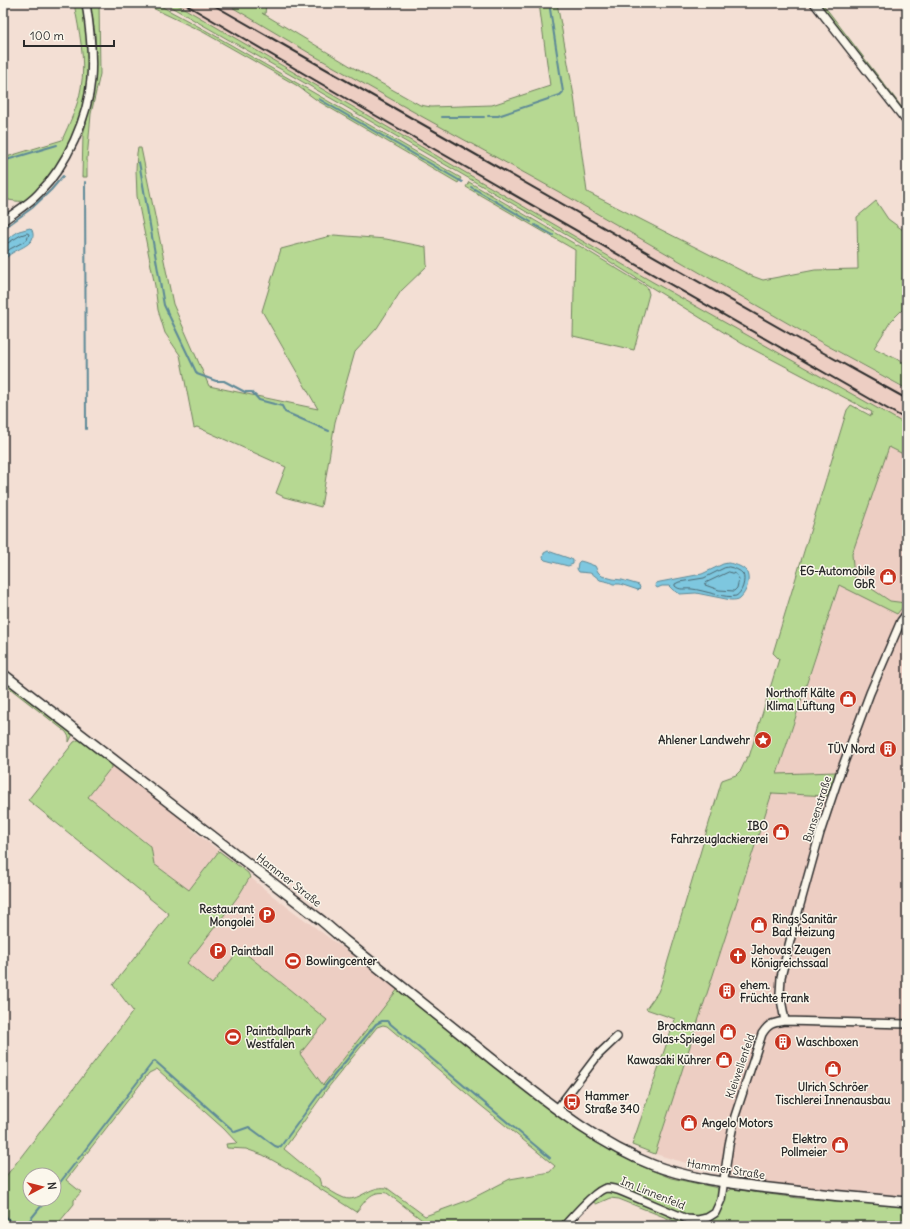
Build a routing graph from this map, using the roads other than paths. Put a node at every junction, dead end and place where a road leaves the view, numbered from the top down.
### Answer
1 (86, 3) edge
2 (814, 3) edge
3 (907, 122) edge
4 (3, 221) edge
5 (907, 613) edge
6 (3, 674) edge
7 (785, 1021) junction
8 (907, 1024) edge
9 (616, 1037) dead end
10 (557, 1109) junction
11 (724, 1182) junction
12 (907, 1202) edge
13 (564, 1226) edge

1 - 4 street
2 - 3 street
5 - 7 street, Bunsenstraße
6 - 10 main road, Hammer Straße
7 - 8 street, Kleiwellenfeld
7 - 11 street, Kleiwellenfeld
9 - 10 street
10 - 11 main road, Hammer Straße
11 - 12 main road, Hammer Straße
11 - 13 street, Im Linnenfeld

